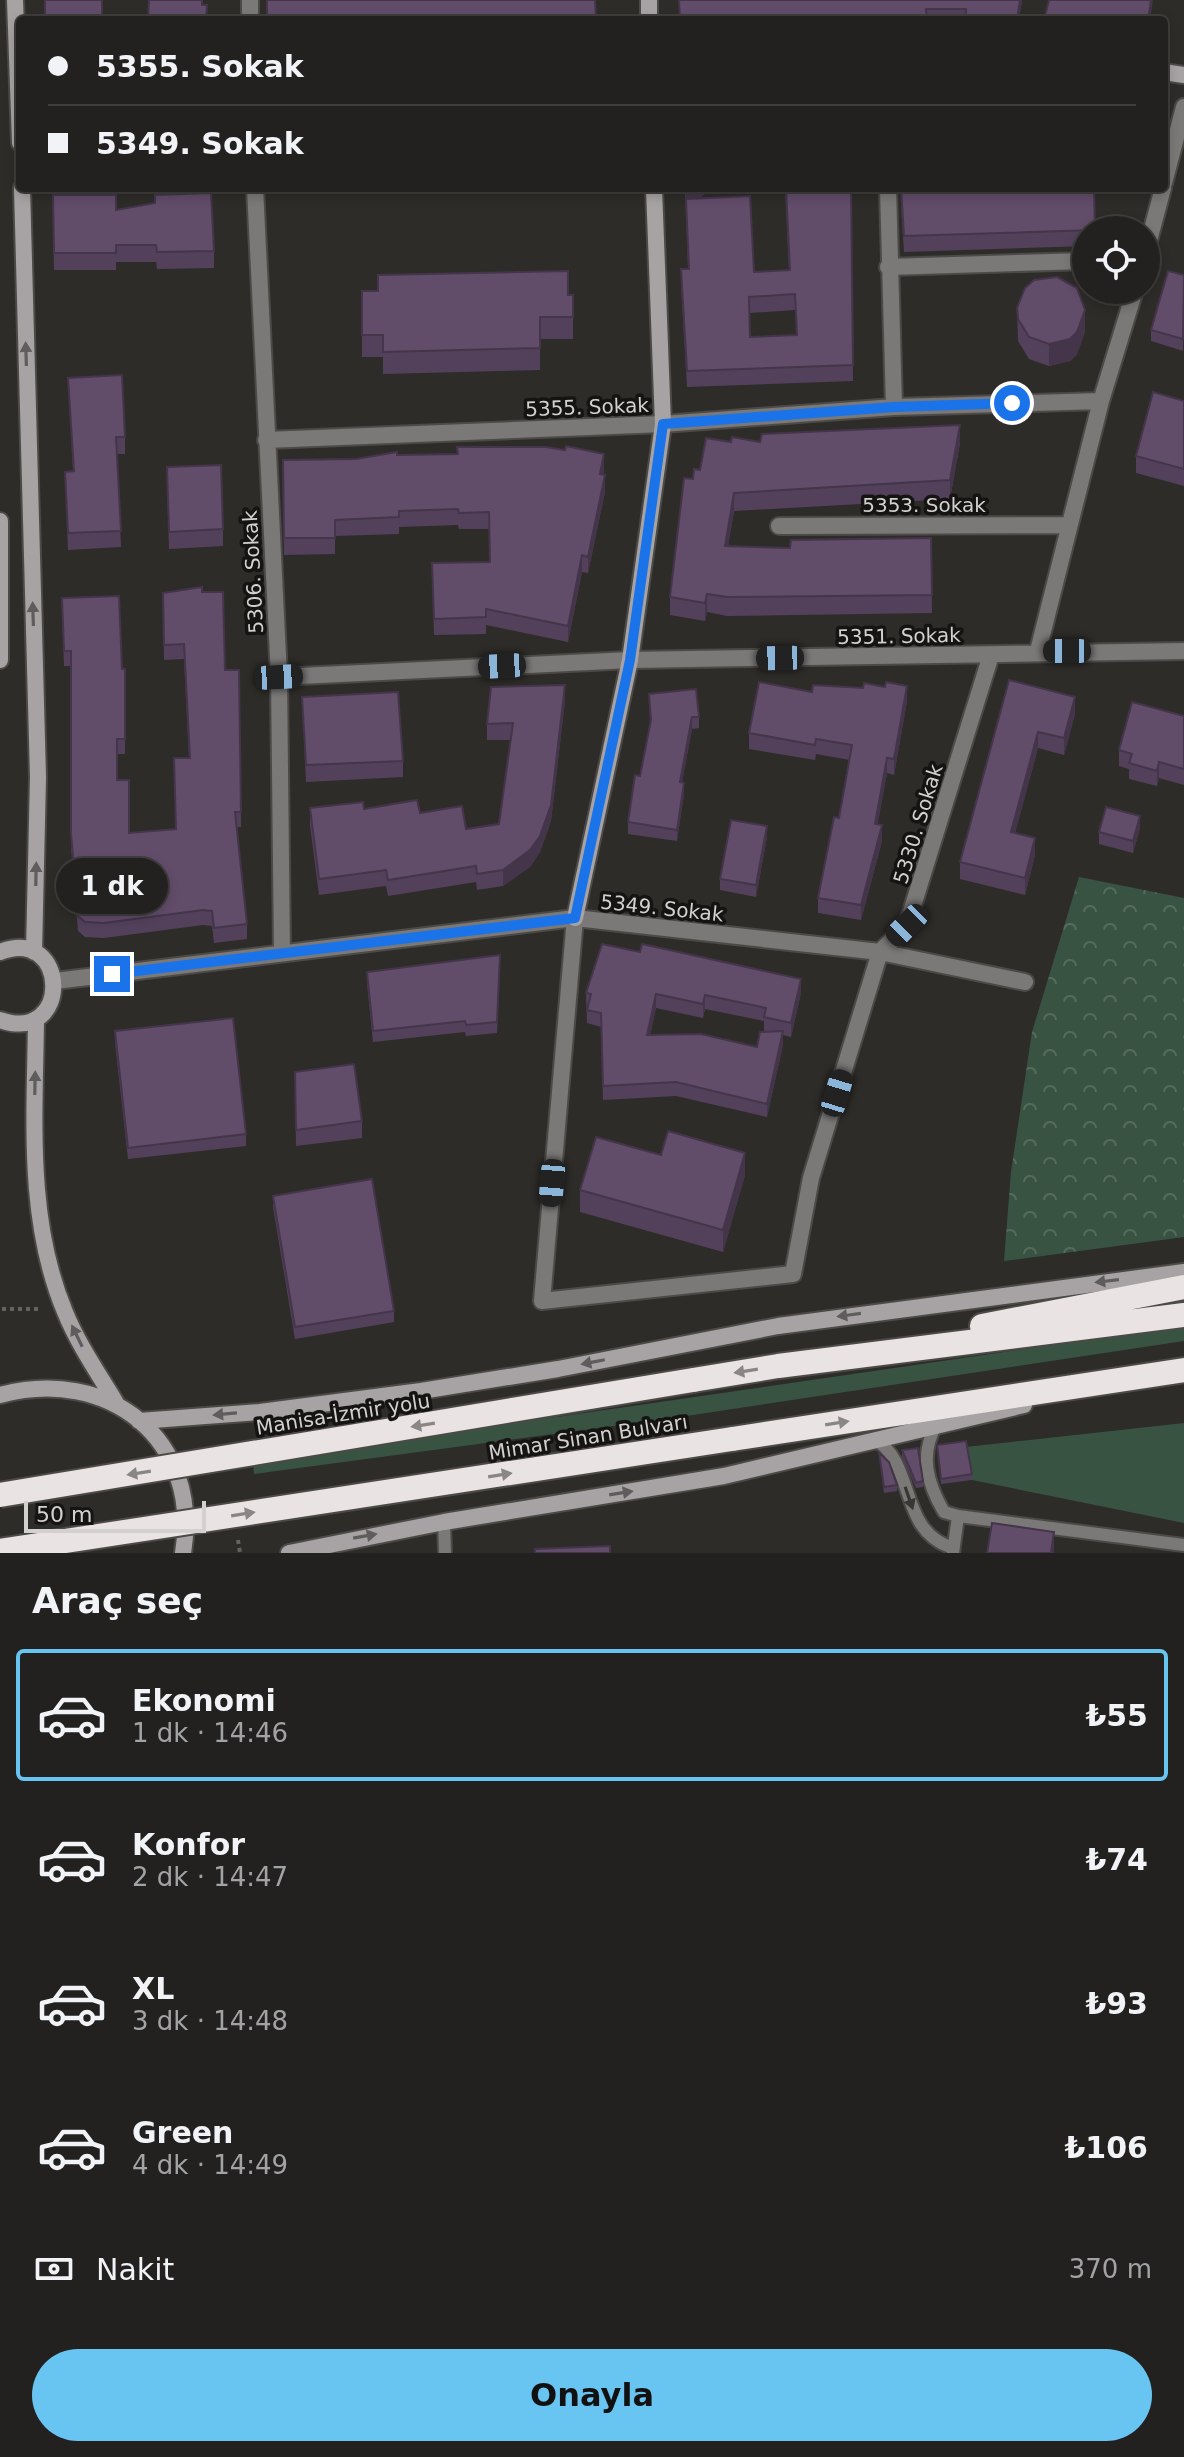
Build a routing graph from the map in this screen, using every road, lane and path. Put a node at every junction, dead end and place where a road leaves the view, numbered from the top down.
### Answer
1 (15, 0) edge
2 (16, 29) edge
3 (1184, 107) edge
4 (1168, 167) edge
5 (22, 192) edge
6 (255, 192) edge
7 (654, 192) edge
8 (888, 192) edge
9 (1161, 192) edge
10 (1155, 216) edge
11 (1072, 261) edge
12 (888, 267) junction
13 (1131, 304) edge
14 (1101, 401) junction
15 (894, 407) junction
16 (663, 424) junction
17 (266, 440) junction
18 (0, 521) edge
19 (1069, 525) junction
20 (779, 526) dead end
21 (1, 595) edge
22 (1038, 651) junction
23 (1184, 651) edge
24 (991, 655) junction
25 (0, 660) edge
26 (630, 660) junction
27 (279, 677) junction
28 (575, 918) junction
29 (0, 952) edge
30 (34, 952) junction
31 (880, 952) junction
32 (282, 953) junction
33 (55, 981) junction
34 (1025, 982) dead end
35 (36, 1019) junction
36 (0, 1020) edge
37 (1184, 1272) edge
38 (1184, 1287) edge
39 (2, 1309) dead end
40 (40, 1309) dead end
41 (1184, 1315) edge
42 (778, 1366) junction
43 (1179, 1371) edge
44 (0, 1395) edge
45 (116, 1403) junction
46 (139, 1421) junction
47 (937, 1424) junction
48 (874, 1439) junction
49 (0, 1495) edge
50 (958, 1516) junction
51 (444, 1522) junction
52 (1184, 1545) edge
53 (0, 1551) edge
54 (953, 1551) edge
55 (183, 1553) edge
56 (289, 1553) edge
57 (445, 1553) edge

1 - 2 main road
3 - 4 street
30 -> 5 main road
6 - 17 street, 5306. Sokak
7 - 16 main road
8 - 12 street
9 - 10 street
11 - 12 street
12 - 15 street
13 - 14 street
14 - 15 street, 5355. Sokak
14 - 19 street
15 - 16 street, 5355. Sokak
16 - 17 street, 5355. Sokak
16 - 26 main road
17 - 27 street, 5306. Sokak
18 - 21 main road
19 - 20 street, 5353. Sokak
19 - 22 street
21 - 25 main road
22 - 23 street, 5351. Sokak
22 - 24 street, 5351. Sokak
24 - 26 street, 5351. Sokak
24 - 31 street, 5330. Sokak
26 - 27 street, 5351. Sokak
26 - 28 main road
27 - 32 street, 5306. Sokak
28 - 31 street, 5349. Sokak
28 - 31 street, 5330. Sokak
28 - 32 street, 5349. Sokak
29 - 30 main road
30 - 33 main road
31 - 34 street, 5349. Sokak
32 - 33 street, 5349. Sokak
33 - 35 main road
35 - 36 main road
45 -> 35 main road
37 -> 46 main road
38 - 42 highway
39 - 40 path
41 - 42 highway
42 -> 49 highway, Manisa-İzmir yolu, bridge
43 - 47 main road
53 -> 43 highway, Mimar Sinan Bulvarı, bridge
44 - 45 main road
45 - 46 main road
46 - 55 main road
47 - 48 main road
47 - 50 lane
51 -> 48 main road
48 -> 54 lane
50 - 52 lane
50 - 54 lane
56 -> 51 main road
51 - 57 lane

